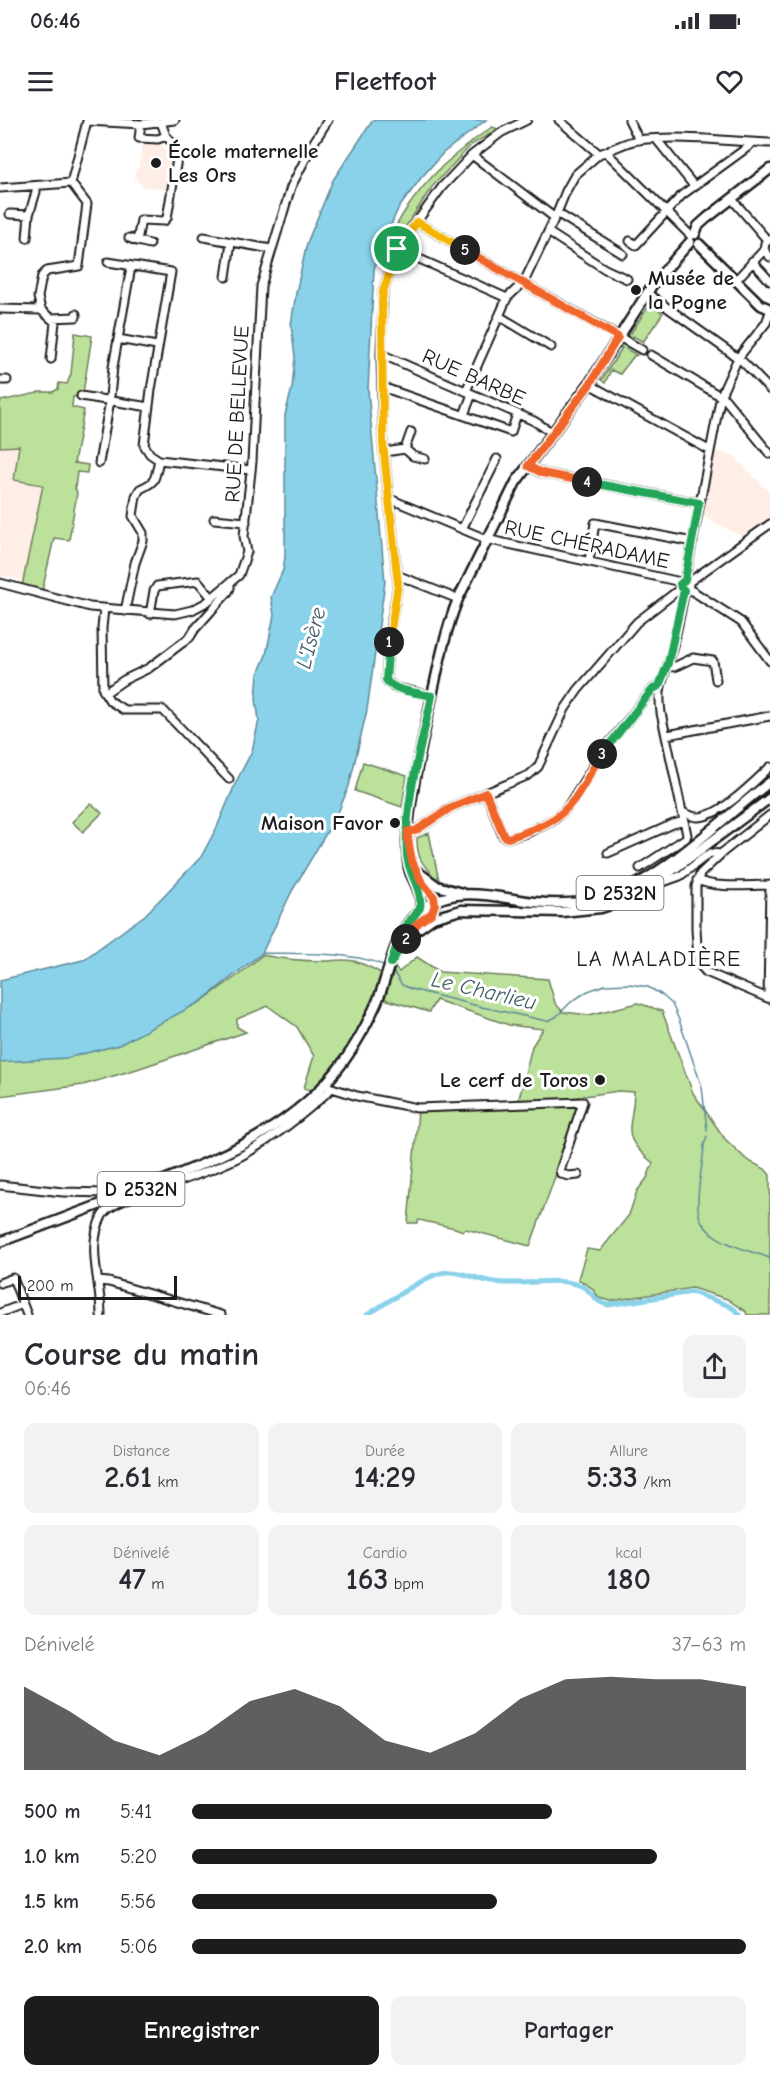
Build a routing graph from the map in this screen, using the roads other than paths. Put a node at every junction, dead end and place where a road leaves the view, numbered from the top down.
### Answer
1 (175, 120) edge
2 (328, 120) edge
3 (527, 120) edge
4 (559, 120) edge
5 (629, 120) edge
6 (161, 122) junction
7 (141, 124) junction
8 (166, 136) junction
9 (639, 140) junction
10 (657, 140) junction
11 (751, 143) junction
12 (770, 143) edge
13 (602, 153) junction
14 (472, 155) junction
15 (770, 169) edge
16 (71, 183) junction
17 (36, 186) junction
18 (694, 186) junction
19 (0, 189) edge
20 (732, 199) junction
21 (667, 212) junction
22 (10, 214) dead end
23 (29, 215) junction
24 (556, 215) junction
25 (417, 222) junction
26 (548, 232) junction
27 (204, 237) dead end
28 (692, 237) junction
29 (27, 238) dead end
30 (129, 238) dead end
31 (137, 240) junction
32 (769, 240) edge
33 (630, 241) dead end
34 (231, 242) junction
35 (150, 244) dead end
36 (271, 249) junction
37 (397, 249) junction
38 (764, 250) junction
39 (623, 254) dead end
40 (770, 257) edge
41 (752, 261) junction
42 (108, 262) dead end
43 (131, 267) junction
44 (226, 277) dead end
45 (627, 279) dead end
46 (735, 280) junction
47 (770, 281) edge
48 (524, 282) junction
49 (647, 293) junction
50 (507, 298) junction
51 (0, 309) edge
52 (41, 310) junction
53 (770, 310) edge
54 (76, 314) dead end
55 (499, 316) junction
56 (51, 318) junction
57 (618, 337) junction
58 (118, 339) junction
59 (158, 346) junction
60 (551, 347) dead end
61 (642, 350) dead end
62 (381, 354) junction
63 (651, 355) dead end
64 (738, 358) junction
65 (51, 359) dead end
66 (590, 384) junction
67 (382, 387) junction
68 (770, 390) edge
69 (469, 392) junction
70 (721, 395) junction
71 (81, 396) dead end
72 (109, 400) junction
73 (149, 407) junction
74 (517, 414) junction
75 (464, 415) junction
76 (411, 432) dead end
77 (553, 433) junction
78 (405, 449) junction
79 (708, 450) junction
80 (385, 452) junction
81 (770, 454) edge
82 (425, 459) dead end
83 (497, 459) dead end
84 (159, 460) junction
85 (99, 463) dead end
86 (528, 466) junction
87 (251, 470) junction
88 (390, 499) junction
89 (699, 503) junction
90 (214, 519) dead end
91 (246, 522) junction
92 (770, 524) edge
93 (462, 529) junction
94 (486, 539) junction
95 (693, 542) junction
96 (589, 561) junction
97 (397, 575) junction
98 (0, 584) edge
99 (230, 584) junction
100 (685, 585) junction
101 (212, 598) junction
102 (458, 599) junction
103 (104, 609) junction
104 (125, 611) junction
105 (150, 614) junction
106 (770, 662) edge
107 (668, 663) junction
108 (716, 680) dead end
109 (659, 686) junction
110 (105, 693) junction
111 (432, 696) junction
112 (770, 716) edge
113 (667, 735) junction
114 (770, 767) edge
115 (229, 778) dead end
116 (770, 782) edge
117 (486, 793) junction
118 (770, 798) edge
119 (770, 815) edge
120 (684, 817) junction
121 (408, 835) junction
122 (608, 853) dead end
123 (722, 853) junction
124 (640, 868) dead end
125 (705, 869) junction
126 (416, 870) junction
127 (697, 880) junction
128 (715, 885) junction
129 (770, 885) edge
130 (650, 887) junction
131 (468, 894) junction
132 (435, 902) junction
133 (420, 911) junction
134 (412, 933) junction
135 (391, 963) junction
136 (769, 999) edge
137 (328, 1087) junction
138 (578, 1175) dead end
139 (0, 1185) edge
140 (113, 1199) junction
141 (0, 1242) edge
142 (98, 1281) junction
143 (0, 1283) edge
144 (23, 1304) junction
145 (0, 1313) edge
146 (27, 1315) edge
147 (101, 1315) edge
148 (221, 1315) edge

1 - 6 street
2 - 36 street, RUE DE BELLEVUE
3 - 14 street
4 - 13 street
5 - 9 street
6 - 7 street
6 - 8 street
7 - 8 street
7 - 16 street
8 - 31 street
9 - 10 street
9 - 13 street
10 - 11 street
10 - 18 street
11 - 12 street
11 - 18 street
13 - 21 street
13 - 24 street
14 - 24 street
14 - 25 street
15 - 20 main road
16 - 17 street
16 - 52 street
17 - 19 street
17 - 23 street
18 - 21 street
20 - 28 main road
20 - 32 street
21 - 28 street
21 - 33 street
22 - 23 street
23 - 29 street
24 - 26 street
24 - 39 street
25 - 37 street
25 - 48 street
26 - 45 street
26 - 48 street
27 - 34 street
28 - 46 main road
28 - 49 main road
30 - 31 street
31 - 35 street
32 - 38 street
34 - 36 street
34 - 44 street
36 - 87 street, RUE DE BELLEVUE
37 - 50 street
37 - 62 street
38 - 40 street
38 - 41 street
41 - 46 street
41 - 47 street
42 - 43 street
43 - 58 street
43 - 59 street
46 - 53 main road
48 - 50 street
48 - 57 street
49 - 57 main road
49 - 64 street
50 - 55 street
51 - 52 street
52 - 56 street
53 - 64 street
54 - 56 street
55 - 60 street
55 - 69 street
56 - 65 street
57 - 61 street
57 - 66 main road
58 - 59 street
58 - 72 street
59 - 73 street
62 - 67 street
62 - 69 street, RUE BARBE
63 - 70 street
64 - 68 street
64 - 70 street
66 - 77 main road
66 - 79 street
67 - 75 street
67 - 80 street
69 - 74 street, RUE BARBE
69 - 75 street
70 - 79 street
70 - 81 street
71 - 72 street
72 - 73 street
72 - 85 street
73 - 84 street
74 - 75 street
74 - 77 street, RUE BARBE
76 - 78 street
77 - 86 main road
78 - 80 street
78 - 82 street
79 - 89 street
80 - 88 street
83 - 93 street
84 - 87 street
84 - 104 street
86 - 89 street
86 - 94 main road
87 - 91 street, RUE DE BELLEVUE
88 - 93 street, RUE CHÉRADAME
88 - 97 street
89 - 95 street
90 - 91 street
91 - 99 street, RUE DE BELLEVUE
92 - 100 street
93 - 94 street, RUE CHÉRADAME
94 - 96 street, RUE CHÉRADAME
94 - 102 main road
95 - 96 street
95 - 100 street
96 - 100 street, RUE CHÉRADAME
97 - 102 street
97 - 111 street
98 - 103 street, RUE DE BELLEVUE
99 - 101 street, RUE DE BELLEVUE
99 - 110 street
100 - 106 street, RUE CHÉRADAME
100 - 107 street
100 - 117 street
101 - 105 street, RUE DE BELLEVUE
101 - 105 street
102 - 111 main road
103 - 104 street, RUE DE BELLEVUE
103 - 110 street
104 - 105 street, RUE DE BELLEVUE
107 - 108 street
107 - 109 street
109 - 113 street
109 - 117 street
110 - 115 street
111 - 121 main road
112 - 113 street
113 - 120 street
114 - 120 street
116 - 131 main road, D 2532N
117 - 121 street
118 - 130 main road, D 2532N
119 - 123 street
120 - 122 street
120 - 124 street
121 - 126 main road
121 - 133 main road
123 - 125 street
123 - 130 street
125 - 127 street
125 - 128 street
126 - 131 main road
126 - 132 main road
127 - 128 street
127 - 136 street
128 - 129 street
129 - 136 street
130 - 134 main road, D 2532N
131 - 132 main road, D 2532N
132 - 133 main road, D 2532N
132 - 134 main road, D 2532N
133 - 135 main road, D 2532N
134 - 135 main road, D 2532N
135 - 137 main road, D 2532N
137 - 138 street
137 - 140 main road, D 2532N
137 - 142 street
139 - 140 street
140 - 141 main road, D 2532N
142 - 147 street
142 - 148 street
143 - 144 street
144 - 145 street
144 - 146 street

